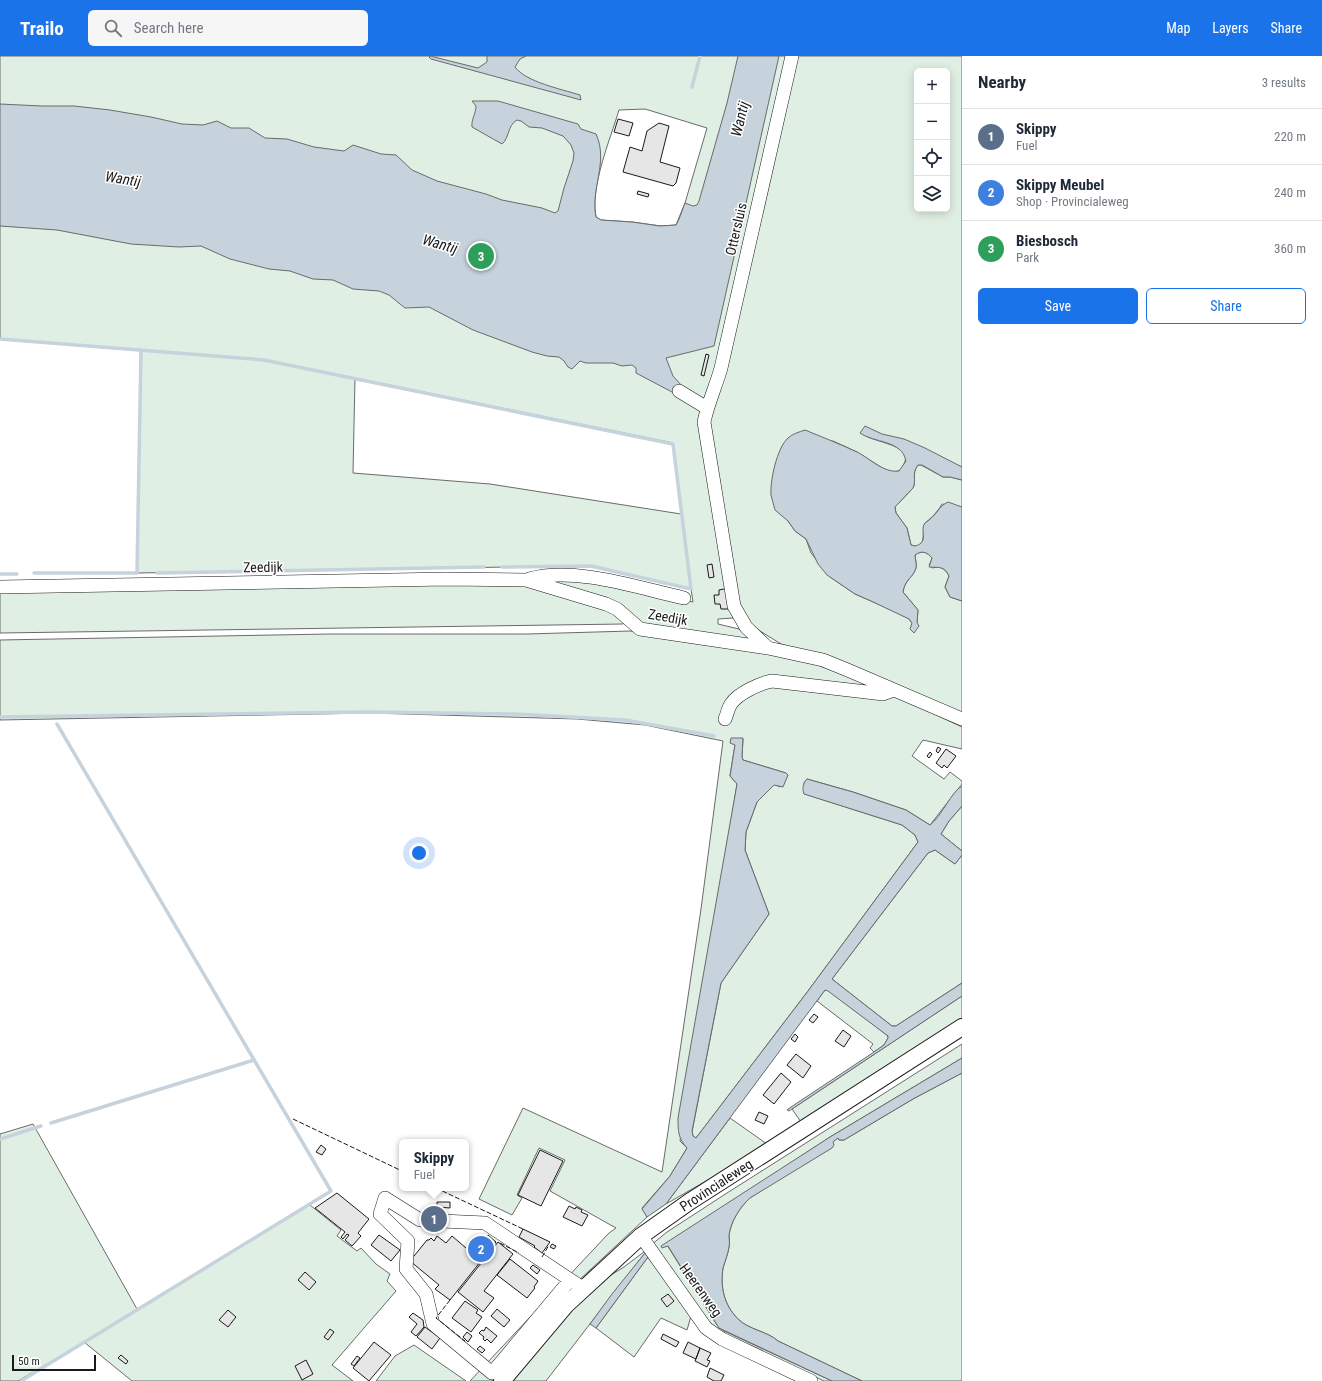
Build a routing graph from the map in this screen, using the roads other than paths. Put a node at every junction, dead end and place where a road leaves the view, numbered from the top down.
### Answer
1 (792, 56) edge
2 (679, 391) dead end
3 (707, 408) junction
4 (526, 580) junction
5 (0, 587) edge
6 (684, 598) dead end
7 (768, 648) junction
8 (894, 690) junction
9 (726, 719) dead end
10 (962, 720) edge
11 (962, 1027) edge
12 (641, 1236) junction
13 (570, 1280) junction
14 (584, 1289) junction
15 (540, 1326) junction
16 (518, 1352) junction
17 (502, 1381) edge
18 (811, 1381) edge

1 - 3 street, Ottersluis
2 - 3 street
3 - 7 street
4 - 5 street, Zeedijk
4 - 6 street, Zeedijk
4 - 7 street, Zeedijk
7 - 8 street, Zeedijk
8 - 9 street
8 - 10 street, Zeedijk
11 - 12 main road, Provincialeweg
12 - 14 main road, Provincialeweg
12 - 18 street, Heerenweg
13 - 14 street
13 - 15 street
13 - 16 street
14 - 15 main road, Provincialeweg
15 - 16 main road, Provincialeweg
16 - 17 main road, Provincialeweg

